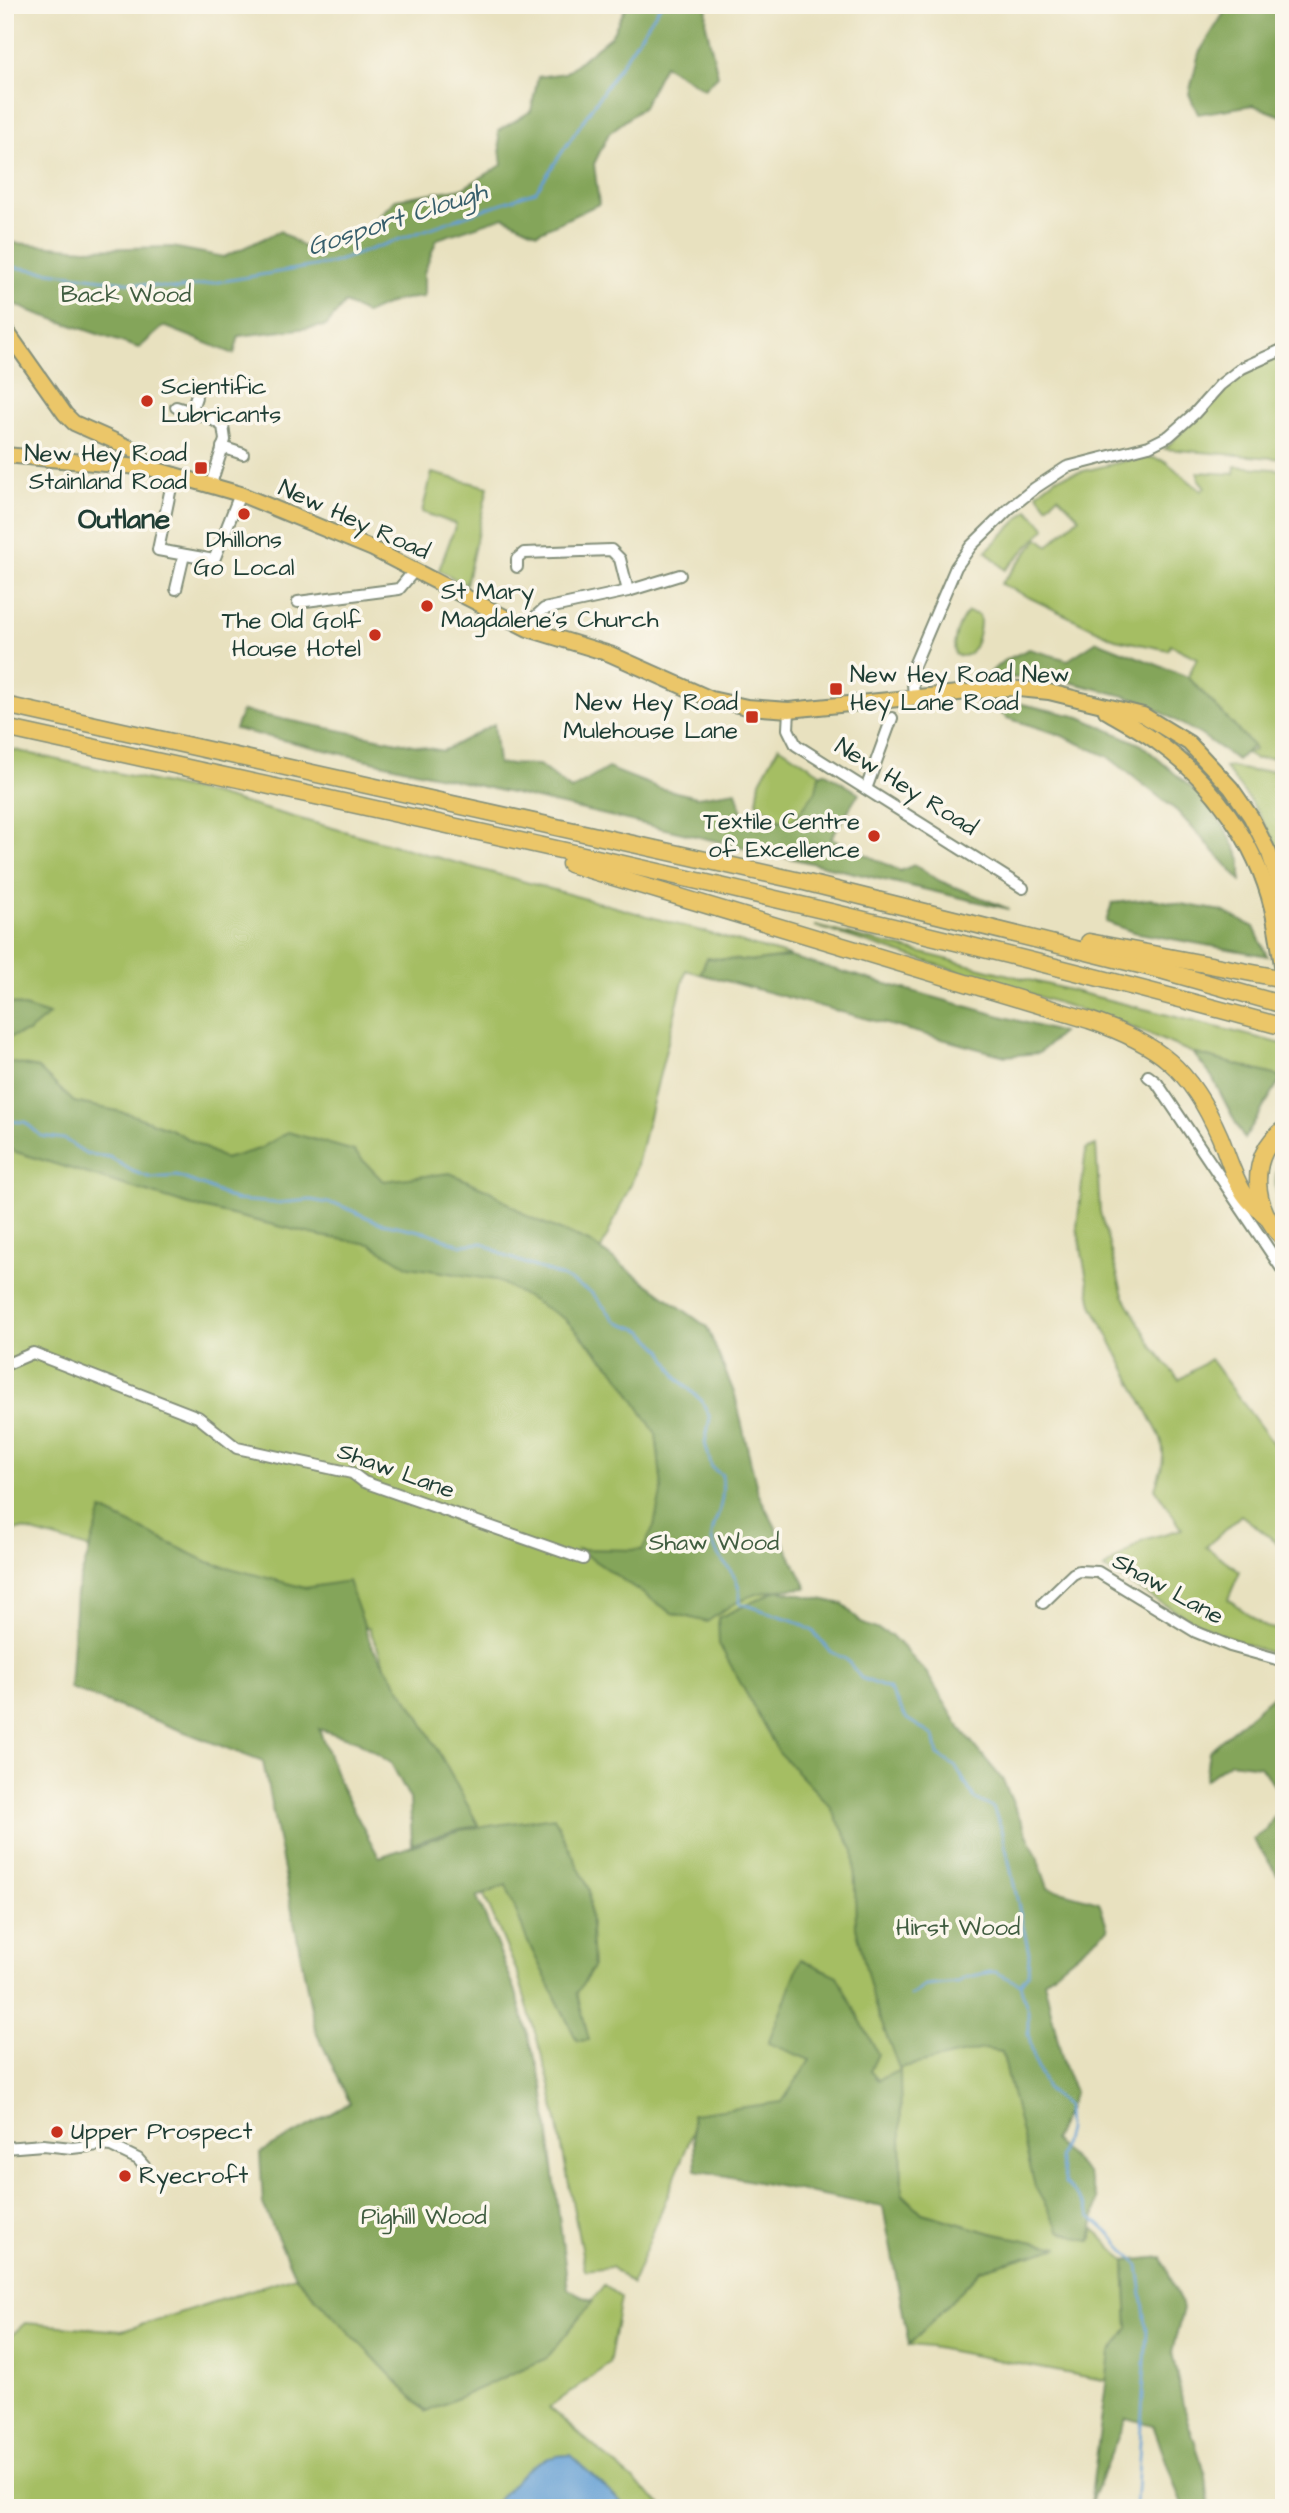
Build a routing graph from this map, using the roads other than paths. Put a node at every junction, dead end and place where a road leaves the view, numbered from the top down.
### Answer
1 (5, 329) edge
2 (1284, 349) edge
3 (196, 397) dead end
4 (176, 407) dead end
5 (191, 412) junction
6 (222, 447) junction
7 (243, 454) dead end
8 (5, 455) edge
9 (150, 468) junction
10 (174, 473) junction
11 (211, 484) junction
12 (240, 494) junction
13 (184, 555) junction
14 (517, 567) dead end
15 (414, 571) junction
16 (680, 576) dead end
17 (176, 589) dead end
18 (628, 591) junction
19 (298, 602) dead end
20 (528, 629) junction
21 (914, 697) junction
22 (1090, 701) junction
23 (5, 705) edge
24 (789, 709) junction
25 (892, 718) dead end
26 (5, 728) edge
27 (866, 789) junction
28 (443, 825) junction
29 (1023, 888) dead end
30 (1284, 900) edge
31 (942, 915) junction
32 (1284, 978) edge
33 (1284, 1005) edge
34 (1284, 1027) edge
35 (1148, 1076) dead end
36 (1281, 1129) edge
37 (1265, 1215) junction
38 (1284, 1239) edge
39 (1284, 1272) edge
40 (5, 1365) edge
41 (583, 1559) dead end
42 (1043, 1603) dead end
43 (1284, 1661) edge
44 (5, 2148) edge
45 (151, 2174) dead end

1 - 9 main road
2 - 21 street
3 - 5 street
4 - 5 street
5 - 6 street
6 - 7 street
6 - 11 street
8 - 9 main road, New Hey Road
9 - 10 main road, New Hey Road
10 - 11 main road, New Hey Road
10 - 13 street
11 - 12 main road, New Hey Road
12 - 13 street
12 - 15 main road, New Hey Road
13 - 17 street
14 - 18 street
15 - 19 street
15 - 20 main road, New Hey Road
16 - 18 street
18 - 20 street
20 - 24 main road, New Hey Road
21 - 22 main road, New Hey Road
21 - 24 main road, New Hey Road
22 - 30 main road, New Hey Road
22 - 32 main road, New Hey Road
23 - 31 highway
24 - 27 street, New Hey Road
25 - 27 street
26 - 28 highway
27 - 29 street, New Hey Road
28 - 34 highway
28 - 37 highway
31 - 32 highway
31 - 33 highway
35 - 39 street
36 - 37 highway
37 - 38 highway
40 - 41 street, Shaw Lane
42 - 43 street, Shaw Lane
44 - 45 street

